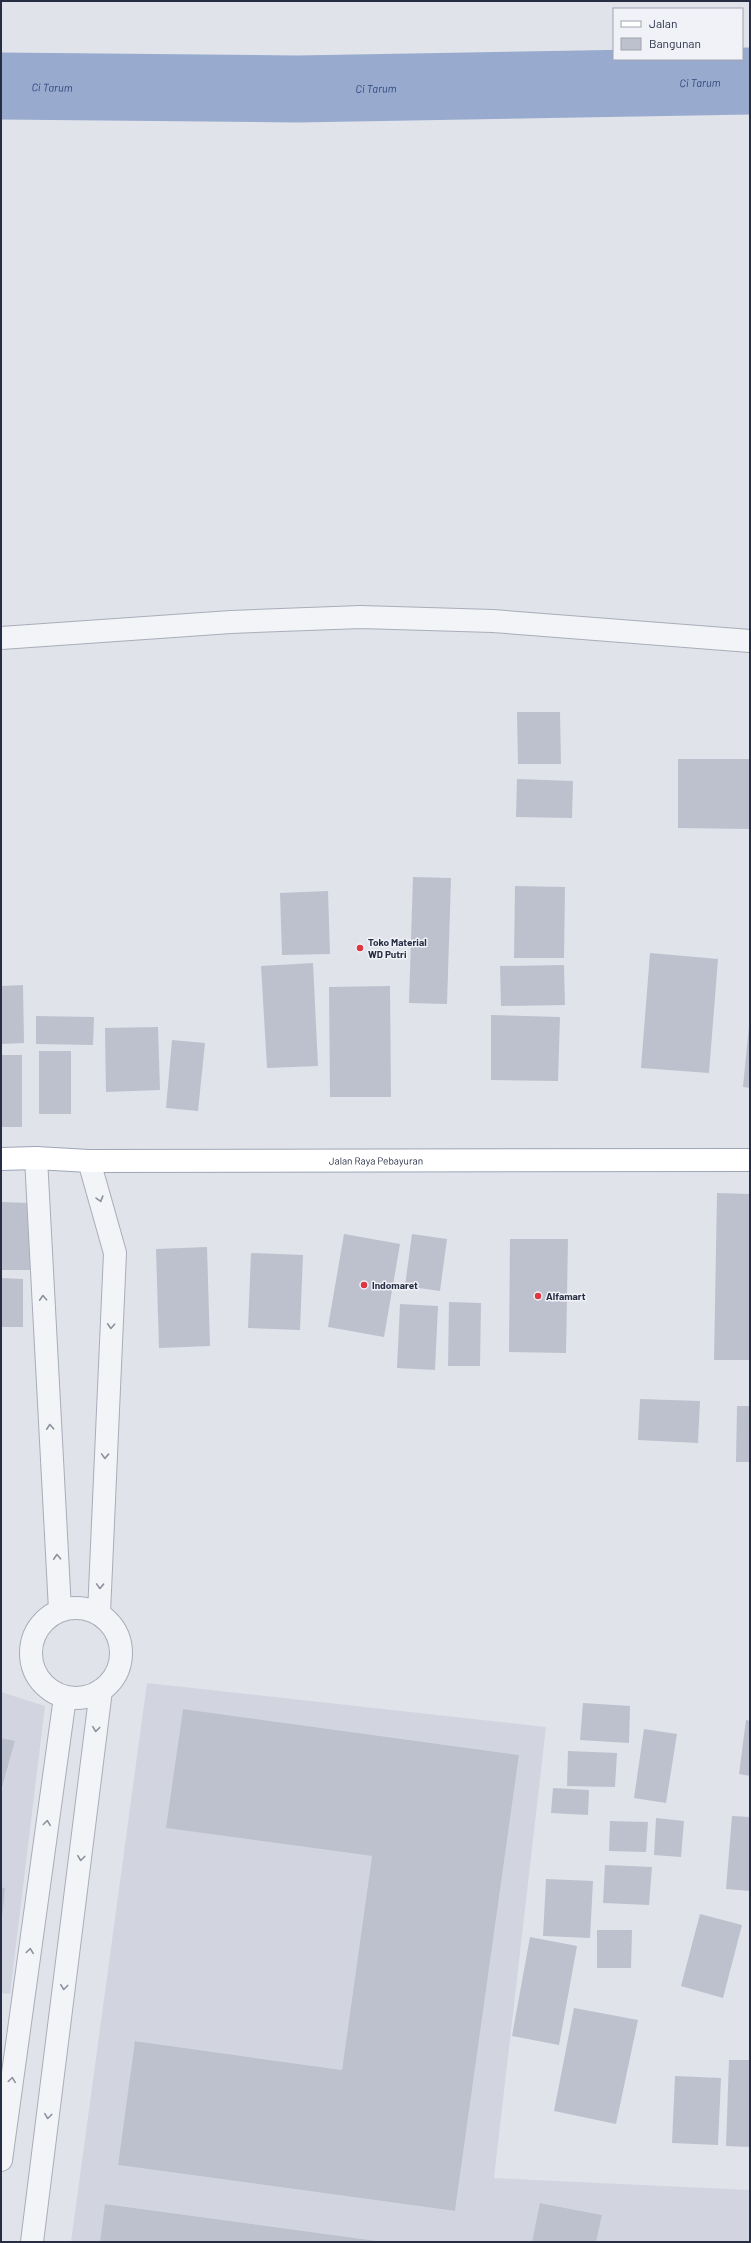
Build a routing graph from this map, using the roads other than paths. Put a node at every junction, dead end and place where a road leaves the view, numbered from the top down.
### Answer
1 (1, 638) edge
2 (750, 641) edge
3 (36, 1158) junction
4 (1, 1159) edge
5 (750, 1160) edge
6 (90, 1161) junction
7 (60, 1610) junction
8 (99, 1613) junction
9 (101, 1690) junction
10 (65, 1697) junction
11 (1, 2160) edge
12 (32, 2242) edge

1 - 2 street
3 - 4 main road, Jalan Raya Pebayuran
3 - 6 main road, Jalan Raya Pebayuran
7 -> 3 street
5 - 6 main road, Jalan Raya Pebayuran
6 -> 8 street
7 - 8 street
7 - 10 street
8 - 9 street
9 - 10 street
9 -> 12 street
11 -> 10 street

